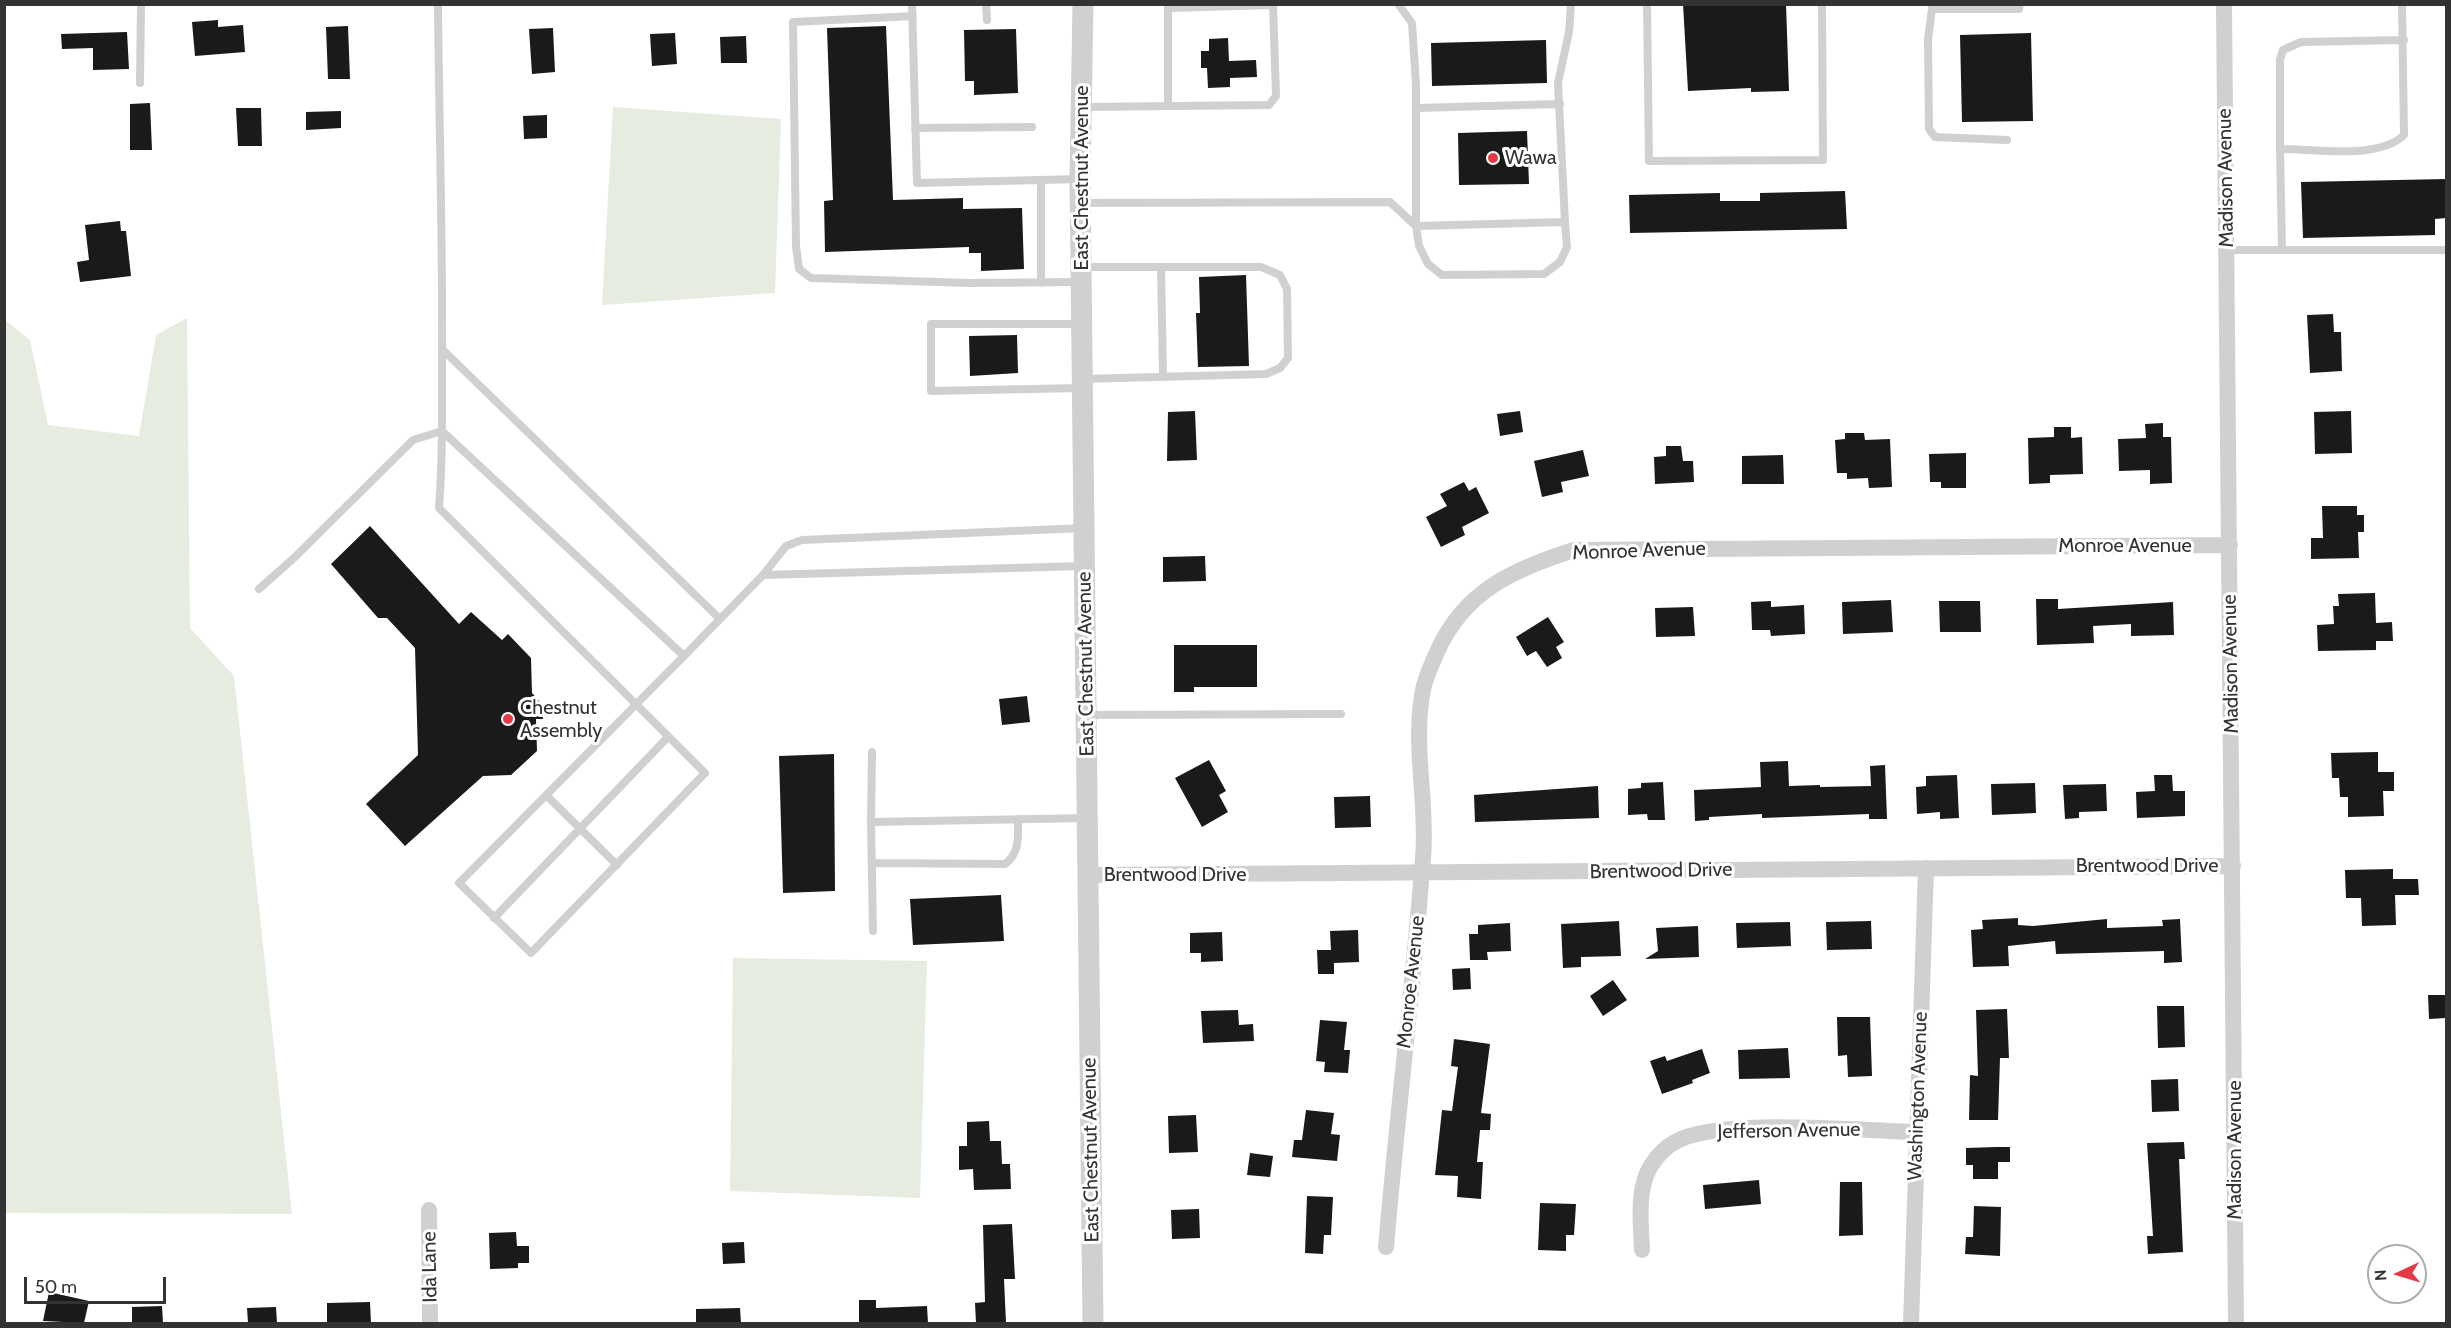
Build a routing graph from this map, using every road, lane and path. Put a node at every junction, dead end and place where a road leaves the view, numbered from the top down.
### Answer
1 (141, 4) edge
2 (438, 4) edge
3 (912, 4) edge
4 (986, 4) edge
5 (1083, 4) edge
6 (1398, 4) edge
7 (1571, 4) edge
8 (1647, 4) edge
9 (1822, 4) edge
10 (2020, 4) edge
11 (2224, 4) edge
12 (2402, 4) edge
13 (1249, 5) edge
14 (1168, 6) edge
15 (1932, 7) edge
16 (913, 16) junction
17 (987, 20) dead end
18 (2404, 40) junction
19 (140, 83) dead end
20 (1560, 104) junction
21 (1168, 106) junction
22 (1081, 108) junction
23 (1416, 108) junction
24 (1032, 127) dead end
25 (915, 128) junction
26 (2007, 140) dead end
27 (2280, 148) junction
28 (1080, 179) junction
29 (1041, 182) junction
30 (1081, 203) junction
31 (1566, 222) junction
32 (1416, 226) junction
33 (2227, 250) junction
34 (2282, 250) junction
35 (2446, 250) edge
36 (1161, 267) junction
37 (1083, 274) junction
38 (1041, 283) junction
39 (1083, 324) junction
40 (442, 349) junction
41 (1162, 376) junction
42 (1082, 383) junction
43 (442, 431) junction
44 (1084, 528) junction
45 (2230, 545) junction
46 (1085, 566) junction
47 (763, 575) junction
48 (259, 589) dead end
49 (720, 619) junction
50 (684, 656) junction
51 (635, 705) junction
52 (1341, 714) dead end
53 (1086, 715) junction
54 (668, 737) junction
55 (872, 752) dead end
56 (546, 795) junction
57 (1088, 818) junction
58 (1018, 819) junction
59 (871, 822) junction
60 (580, 829) junction
61 (872, 863) junction
62 (617, 866) junction
63 (2233, 866) junction
64 (1926, 868) junction
65 (1422, 873) junction
66 (1089, 875) junction
67 (494, 918) junction
68 (873, 932) dead end
69 (1917, 1132) junction
70 (429, 1210) dead end
71 (1386, 1247) dead end
72 (1642, 1250) dead end
73 (430, 1323) edge
74 (1093, 1323) edge
75 (1911, 1323) edge
76 (2236, 1323) edge

1 - 19 lane
2 - 40 lane
3 - 16 lane
4 - 17 lane
5 - 22 street, East Chestnut Avenue
6 - 23 lane
7 - 20 lane
8 - 9 lane
10 - 15 lane
11 - 33 street, Madison Avenue
12 - 18 lane
13 - 14 lane
13 - 21 lane
14 - 21 lane
15 - 26 lane
16 - 25 lane
16 - 38 lane
18 - 27 lane
18 - 27 lane
20 - 23 lane
20 - 31 lane
21 - 22 lane
22 - 28 street, East Chestnut Avenue
23 - 32 lane
24 - 25 lane
25 - 29 lane
27 - 34 lane
28 - 29 lane
28 - 30 street, East Chestnut Avenue
29 - 38 lane
30 - 32 lane
30 - 37 street, East Chestnut Avenue
31 - 32 lane
31 - 32 lane
33 - 34 lane
33 - 45 street, Madison Avenue
34 - 35 lane
36 - 37 lane
36 - 41 lane
36 - 41 lane
37 - 38 lane
37 - 39 street, East Chestnut Avenue
39 - 42 street, East Chestnut Avenue
39 - 42 lane
40 - 43 lane
40 - 49 lane
41 - 42 lane
42 - 44 street, East Chestnut Avenue
43 - 48 lane
43 - 50 lane
43 - 51 lane
44 - 46 street, East Chestnut Avenue
44 - 47 lane
45 - 63 street, Madison Avenue
45 - 65 street, Monroe Avenue
46 - 47 lane
46 - 53 street, East Chestnut Avenue
47 - 49 lane
49 - 50 lane
50 - 51 lane
51 - 54 lane
51 - 56 lane
52 - 53 lane
53 - 57 street, East Chestnut Avenue
54 - 60 lane
54 - 62 lane
55 - 59 lane
56 - 60 lane
56 - 67 lane
57 - 58 lane
57 - 66 street, East Chestnut Avenue
58 - 59 lane
58 - 61 lane
59 - 61 lane
60 - 62 lane
60 - 67 lane
61 - 68 lane
62 - 67 lane
63 - 64 street, Brentwood Drive
63 - 76 street, Madison Avenue
64 - 65 street, Brentwood Drive
64 - 69 street, Washington Avenue
65 - 66 street, Brentwood Drive
65 - 71 street, Monroe Avenue
66 - 74 street, East Chestnut Avenue
69 - 72 street, Jefferson Avenue
69 - 75 street, Washington Avenue
70 - 73 street, Ida Lane

